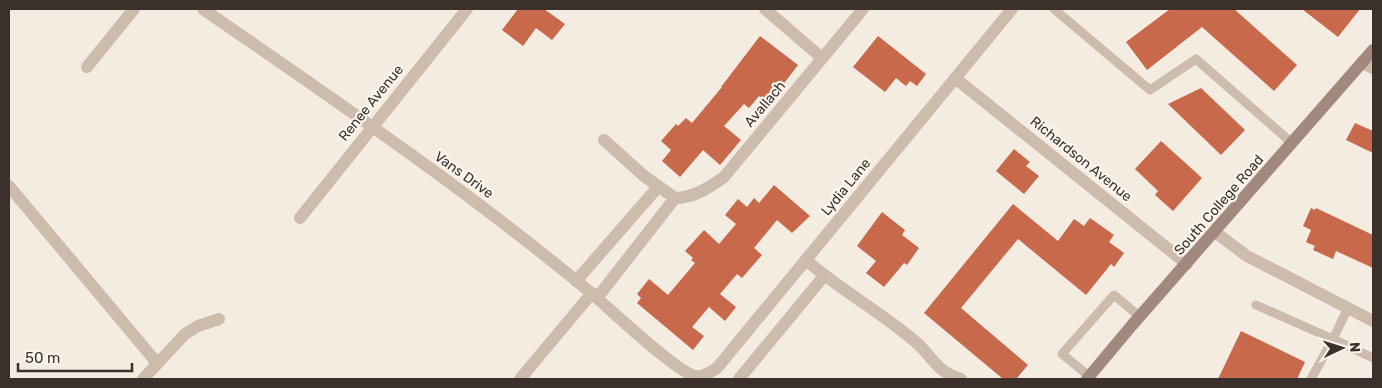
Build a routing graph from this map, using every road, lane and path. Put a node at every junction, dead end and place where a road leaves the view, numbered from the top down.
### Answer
1 (134, 9) edge
2 (203, 9) edge
3 (467, 9) edge
4 (765, 9) edge
5 (863, 9) edge
6 (1012, 9) edge
7 (1054, 9) edge
8 (1373, 50) edge
9 (822, 58) junction
10 (1368, 66) edge
11 (87, 67) dead end
12 (955, 78) junction
13 (372, 126) junction
14 (604, 140) dead end
15 (1292, 143) junction
16 (9, 186) edge
17 (658, 187) junction
18 (675, 198) junction
19 (300, 218) dead end
20 (1215, 232) junction
21 (806, 260) junction
22 (1187, 264) junction
23 (824, 276) junction
24 (576, 281) junction
25 (594, 296) junction
26 (1256, 305) dead end
27 (1348, 308) junction
28 (1139, 316) junction
29 (219, 319) dead end
30 (1373, 321) edge
31 (1333, 339) junction
32 (1373, 358) edge
33 (156, 363) junction
34 (698, 377) joint
35 (1088, 378) edge
36 (143, 379) edge
37 (520, 379) edge
38 (739, 379) edge
39 (961, 379) edge
40 (1311, 379) edge

1 - 11 street
2 - 13 street, Vans Drive
3 - 13 street, Renee Avenue
4 - 9 street
5 - 9 street, Avallach
6 - 12 street, Lydia Lane
7 - 15 lane
8 - 10 main road, South College Road
9 - 18 street, Avallach
10 - 15 main road, South College Road
12 - 21 street, Lydia Lane
12 - 22 street, Richardson Avenue
13 - 19 street, Renee Avenue
13 - 24 street, Vans Drive
14 - 17 street
15 - 20 main road, South College Road
16 - 33 street
17 - 18 street
17 - 24 street
18 - 25 street
20 - 22 main road, South College Road
20 - 27 street
21 - 23 street
21 - 34 street, Lydia Lane
22 - 28 main road, South College Road
23 - 38 street
23 - 39 street
24 - 25 street, Vans Drive
25 - 34 street, Vans Drive
25 - 37 street
26 - 31 lane
27 - 30 street
27 - 31 lane
28 - 35 main road, South College Road
28 - 35 lane
29 - 33 street
31 - 32 lane
31 - 40 lane
33 - 36 street

